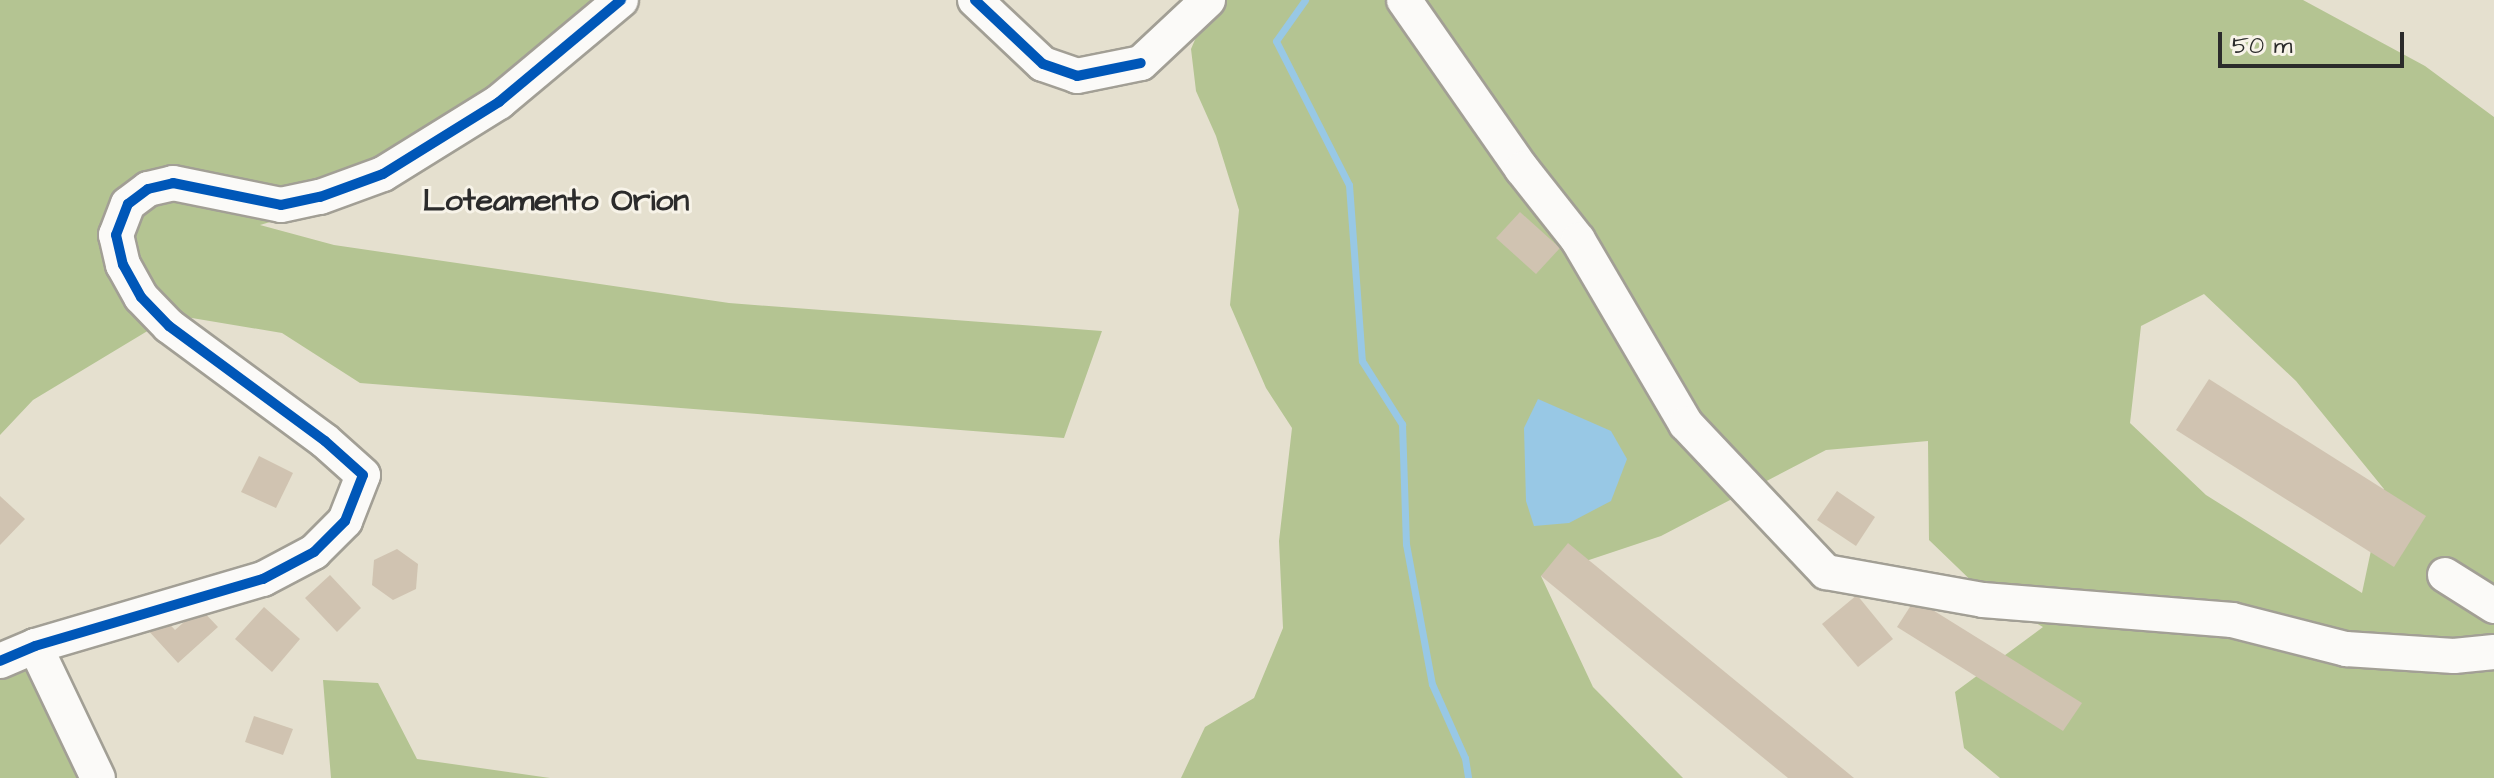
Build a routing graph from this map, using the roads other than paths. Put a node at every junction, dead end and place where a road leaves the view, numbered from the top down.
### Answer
1 (621, 0) edge
2 (975, 0) edge
3 (1208, 0) edge
4 (1404, 0) edge
5 (2445, 575) dead end
6 (2494, 606) edge
7 (35, 646) junction
8 (2494, 652) edge
9 (0, 661) edge
10 (98, 778) edge

1 - 7 street
2 - 3 street
4 - 8 street
5 - 6 street
7 - 9 street
7 - 10 street

